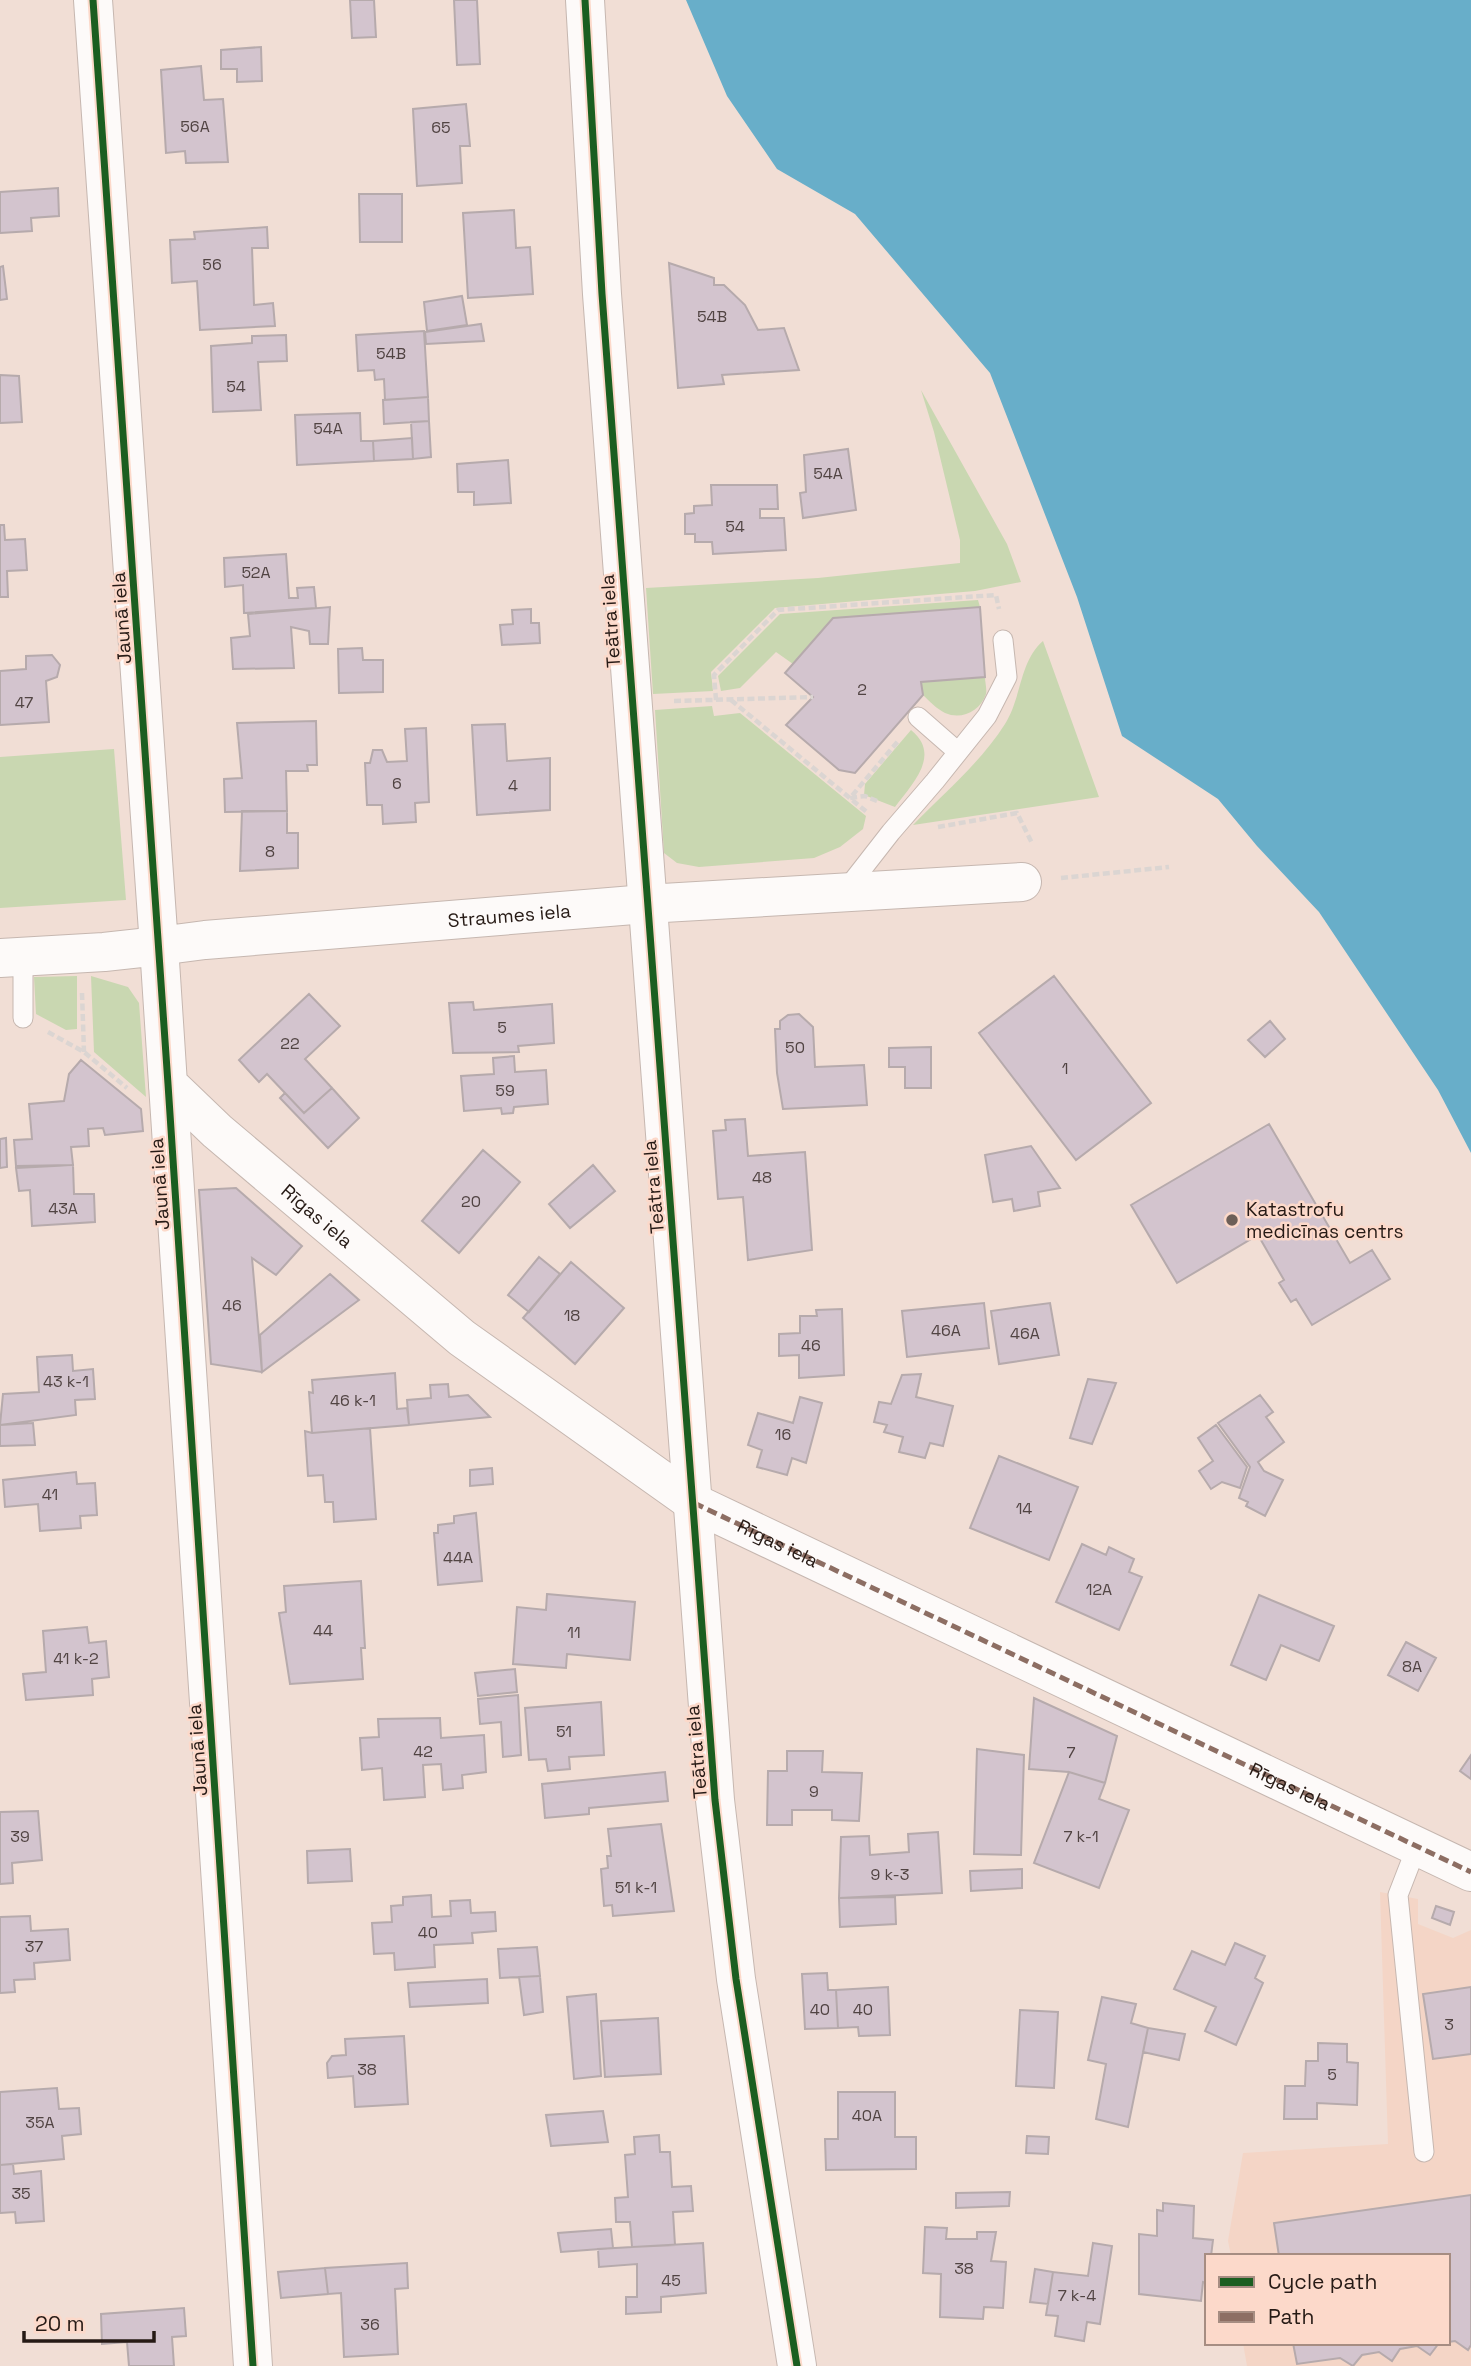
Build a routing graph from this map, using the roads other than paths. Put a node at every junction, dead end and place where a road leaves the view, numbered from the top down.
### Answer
1 (93, 0) edge
2 (585, 0) edge
3 (1003, 640) road end
4 (919, 717) road end
5 (958, 752) junction
6 (1034, 881) road end
7 (845, 891) junction
8 (646, 904) junction
9 (159, 946) junction
10 (12, 957) edge
11 (23, 1018) dead end
12 (169, 1084) junction
13 (694, 1503) junction
14 (1417, 1846) junction
15 (1471, 1872) edge
16 (1424, 2151) dead end
17 (253, 2366) edge
18 (797, 2366) edge

1 - 9 street, Jaunā iela
2 - 8 street, Teātra iela
3 - 5 lane
4 - 5 lane
5 - 7 lane
6 - 7 street, Straumes iela
7 - 8 street, Straumes iela
8 - 9 street, Straumes iela
8 - 13 street, Teātra iela
9 - 10 street, Straumes iela
9 - 12 street, Jaunā iela
10 - 11 lane
12 - 13 street, Rīgas iela
12 - 17 street, Jaunā iela
13 - 14 street, Rīgas iela
13 - 18 street, Teātra iela
14 - 15 street, Rīgas iela
14 - 16 lane

